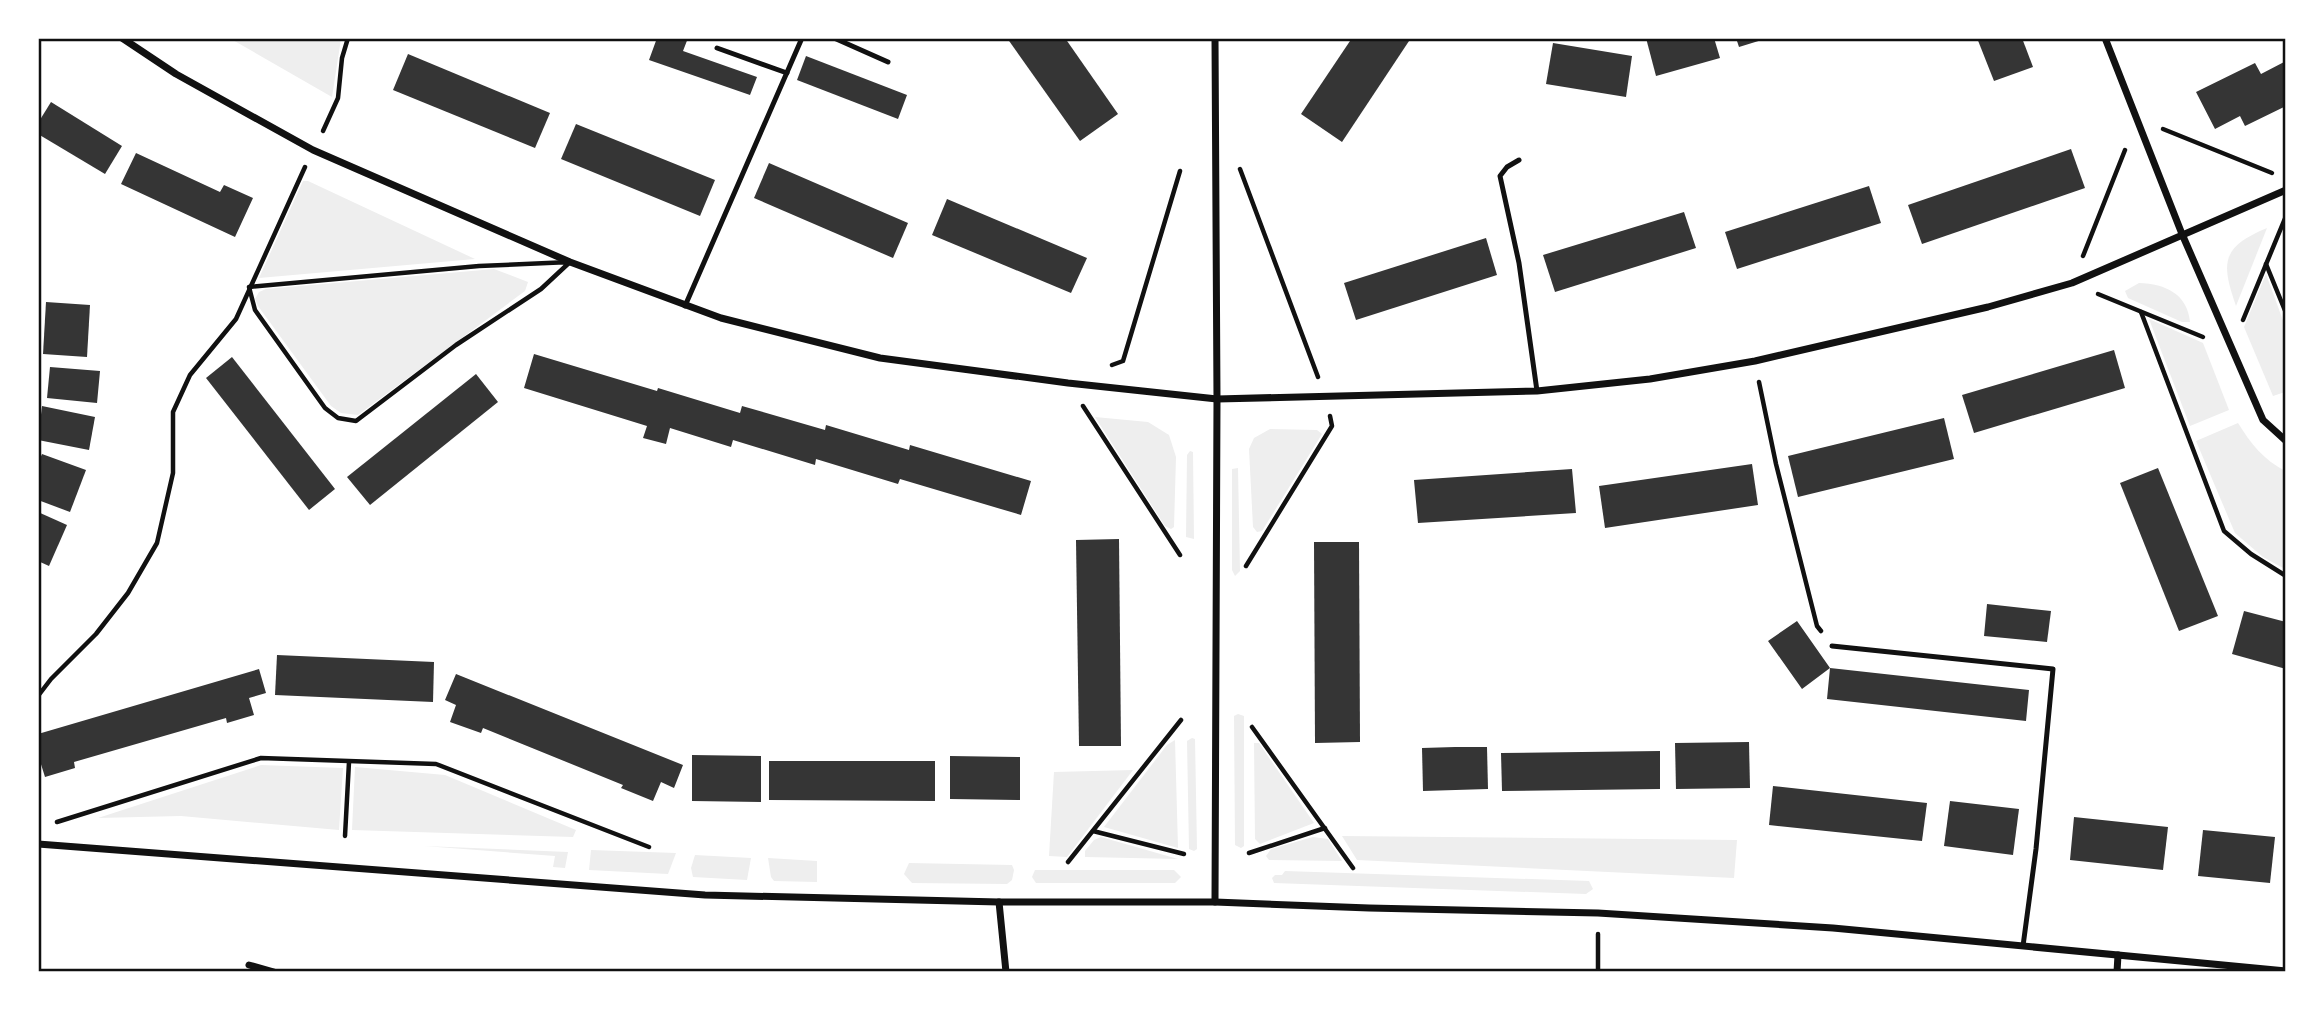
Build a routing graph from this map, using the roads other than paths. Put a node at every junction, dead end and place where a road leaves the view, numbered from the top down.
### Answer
1 (122, 38) edge
2 (802, 38) edge
3 (834, 38) edge
4 (1215, 38) edge
5 (2105, 38) edge
6 (717, 48) dead end
7 (888, 62) dead end
8 (787, 73) junction
9 (1519, 160) dead end
10 (2286, 190) edge
11 (2182, 234) junction
12 (685, 306) junction
13 (1537, 391) junction
14 (1217, 399) junction
15 (2286, 441) edge
16 (1832, 646) road end
17 (38, 844) edge
18 (999, 902) junction
19 (1215, 902) junction
20 (2023, 946) junction
21 (2118, 955) junction
22 (249, 965) dead end
23 (274, 971) edge
24 (1006, 971) edge
25 (2117, 971) edge
26 (2286, 971) edge

1 - 12 street
2 - 8 lane
3 - 7 lane
4 - 14 street
5 - 11 street
6 - 8 lane
8 - 12 lane
9 - 13 lane
10 - 11 street
11 - 13 street
11 - 15 street
12 - 14 street
13 - 14 street
14 - 19 street
16 - 20 lane
17 - 18 street
18 - 19 street
18 - 24 street
19 - 20 street
20 - 21 street
21 - 25 street
21 - 26 street
22 - 23 street

